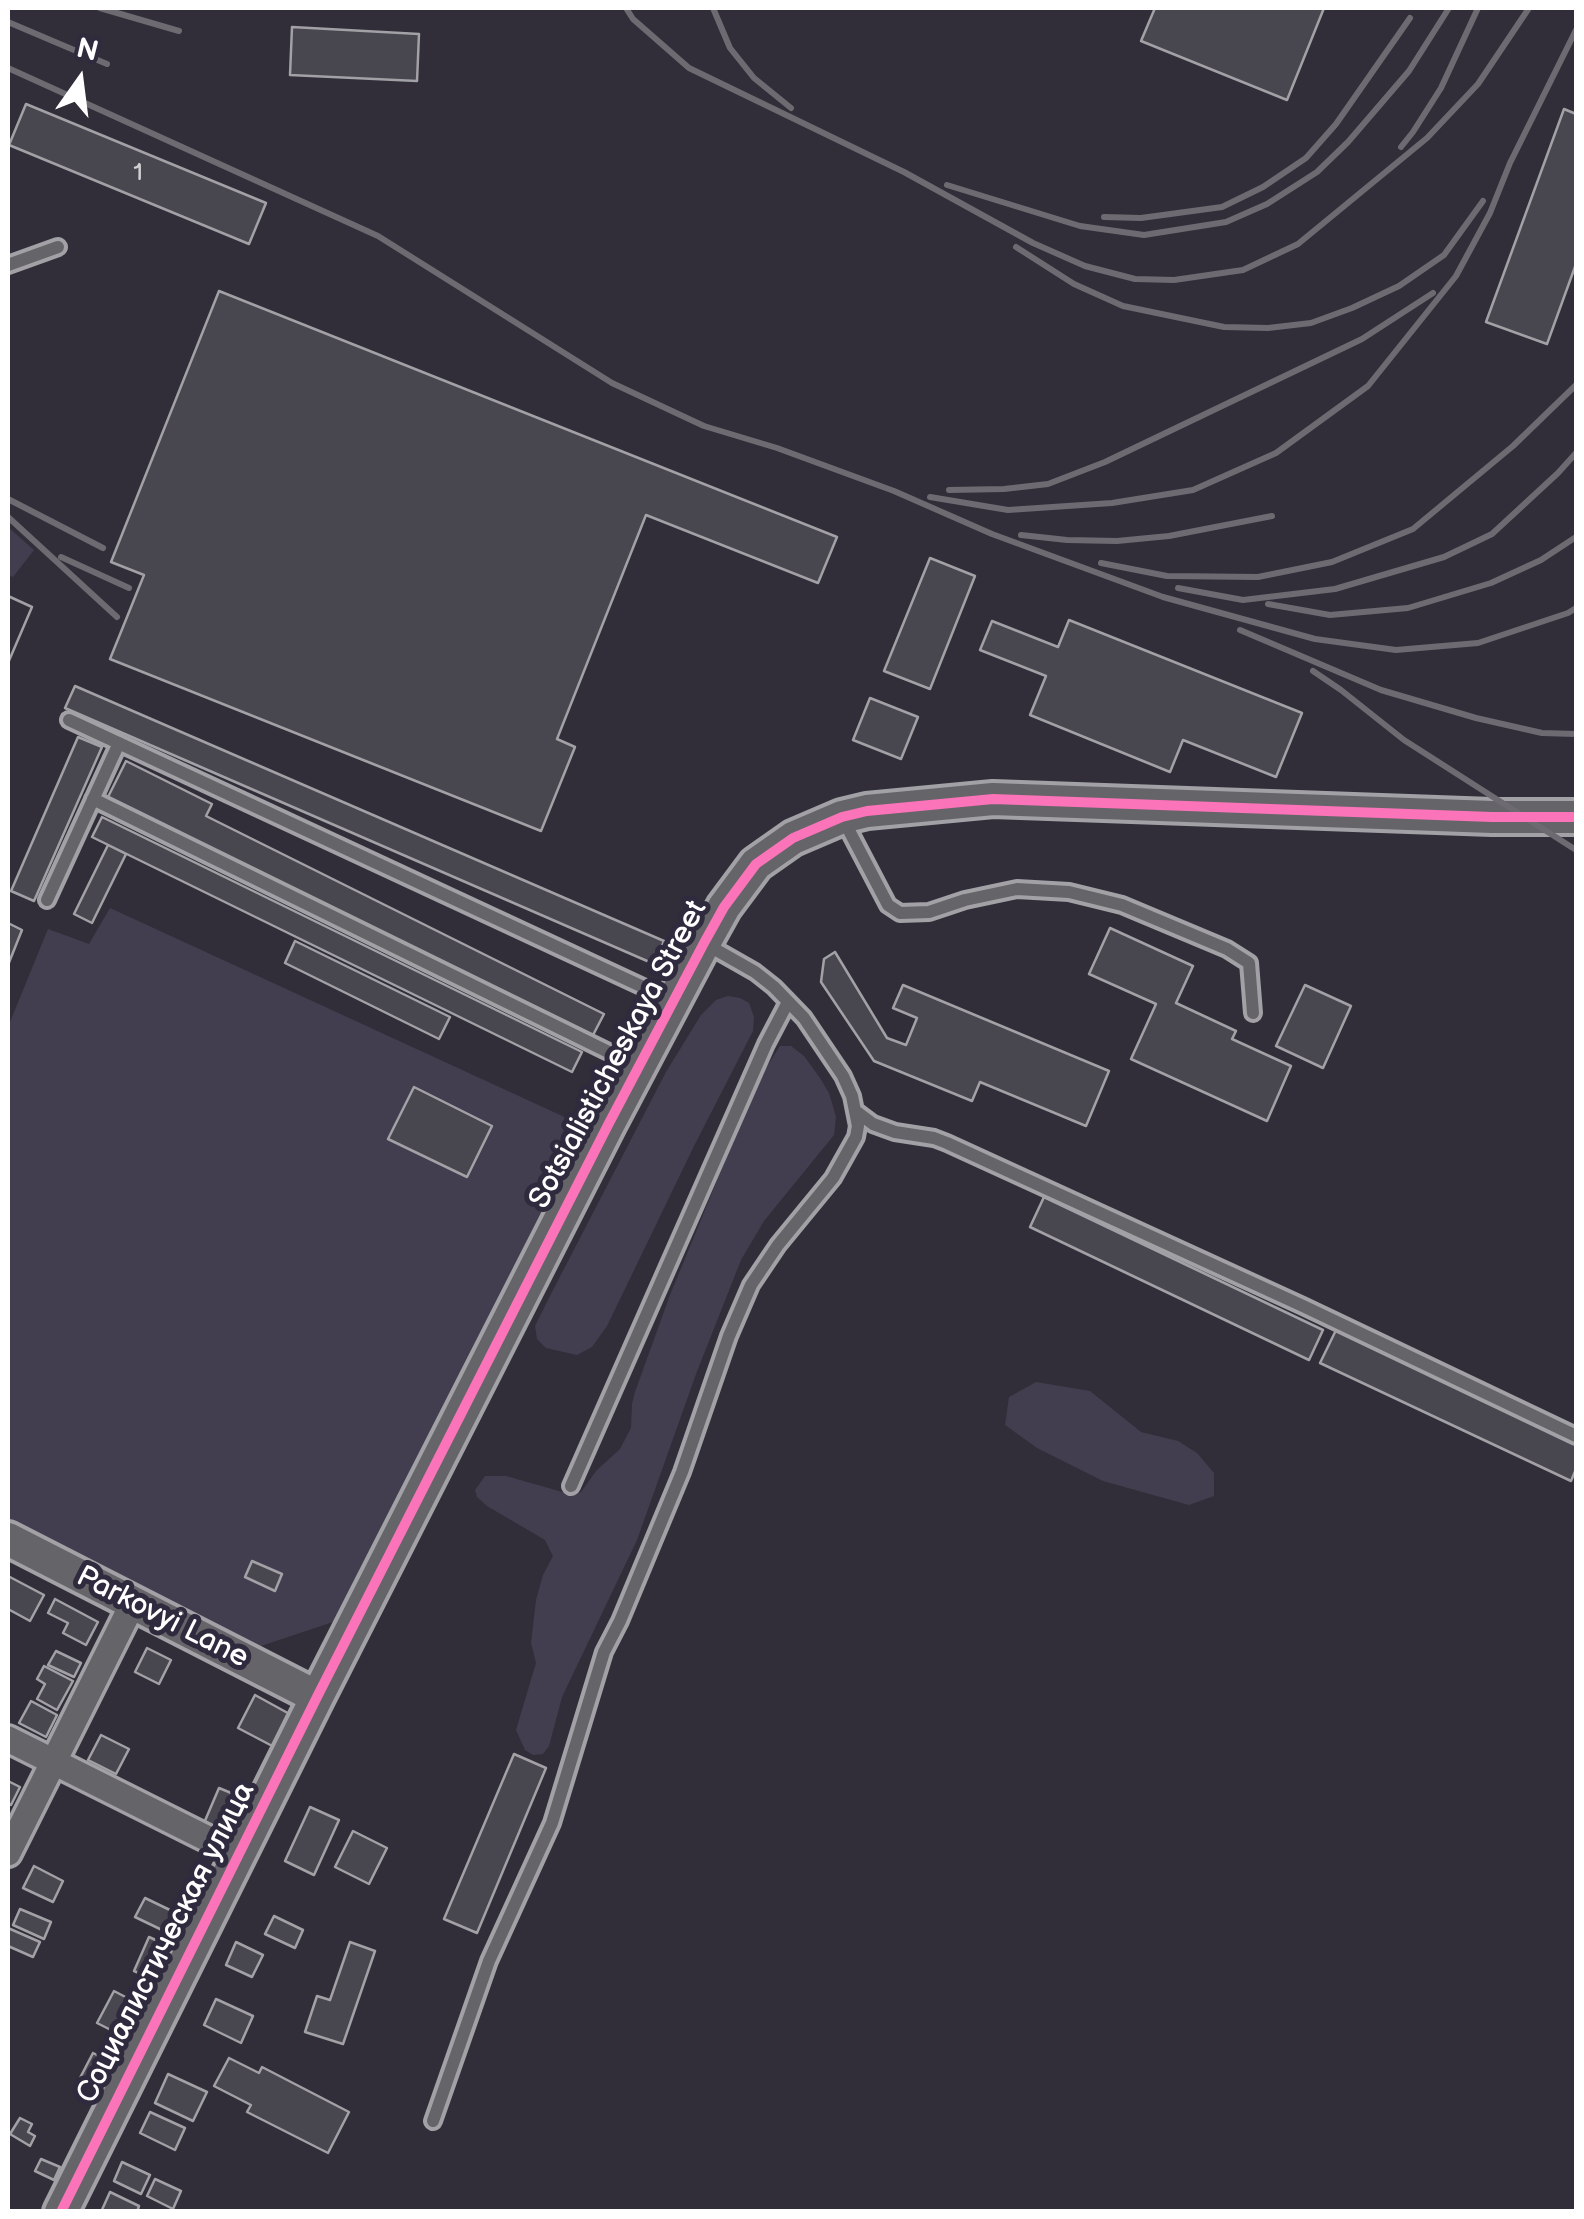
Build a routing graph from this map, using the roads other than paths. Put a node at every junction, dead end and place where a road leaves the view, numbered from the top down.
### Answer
1 (58, 248) dead end
2 (8, 265) edge
3 (69, 720) dead end
4 (119, 743) junction
5 (94, 799) junction
6 (842, 817) junction
7 (1576, 817) edge
8 (47, 900) dead end
9 (704, 943) junction
10 (673, 1002) junction
11 (788, 1002) junction
12 (1253, 1013) dead end
13 (635, 1065) dead end
14 (856, 1112) junction
15 (1576, 1436) edge
16 (571, 1486) dead end
17 (8, 1539) edge
18 (133, 1603) junction
19 (317, 1697) junction
20 (8, 1739) edge
21 (53, 1762) junction
22 (8, 1853) edge
23 (240, 1855) junction
24 (434, 2121) dead end
25 (60, 2212) edge

1 - 2 lane
3 - 4 lane
4 - 5 lane
4 - 10 lane
5 - 8 lane
5 - 13 lane
6 - 7 street, Sotsialisticheskaya Street
6 - 9 street, Sotsialisticheskaya Street
6 - 12 lane
9 - 10 street, Sotsialisticheskaya Street
9 - 11 lane
10 - 19 street, Sotsialisticheskaya Street
11 - 14 lane
11 - 16 lane
14 - 15 lane
14 - 24 lane
17 - 18 street, Parkovyi Lane
18 - 19 street, Parkovyi Lane
18 - 21 street
19 - 23 street, Социалистическая улица
20 - 21 street
21 - 22 street
21 - 23 street
23 - 25 street, Социалистическая улица

